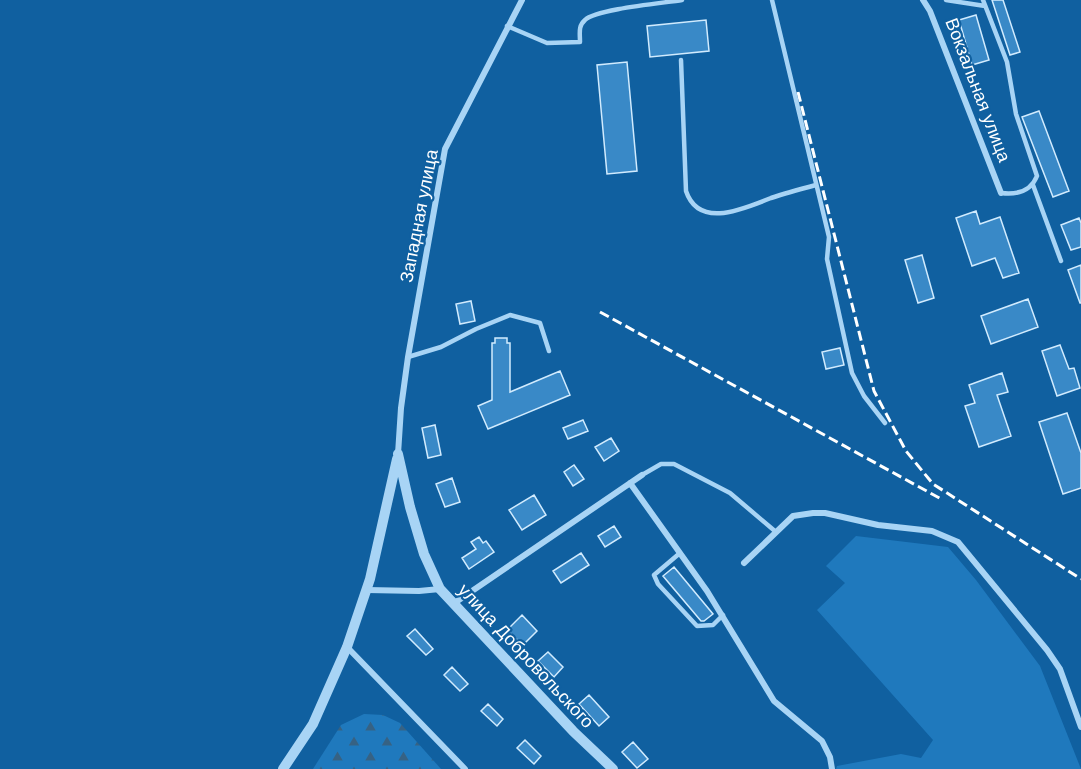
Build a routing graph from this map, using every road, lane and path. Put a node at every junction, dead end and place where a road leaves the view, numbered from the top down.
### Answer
1 (522, 0) edge
2 (682, 0) edge
3 (772, 0) edge
4 (932, 0) edge
5 (946, 0) edge
6 (983, 0) edge
7 (924, 1) edge
8 (985, 6) junction
9 (507, 26) junction
10 (681, 60) dead end
11 (816, 185) junction
12 (1033, 185) junction
13 (1002, 193) joint
14 (1060, 261) dead end
15 (549, 351) dead end
16 (408, 357) junction
17 (885, 423) dead end
18 (398, 454) junction
19 (642, 475) joint
20 (630, 483) junction
21 (776, 532) junction
22 (680, 553) junction
23 (744, 563) dead end
24 (440, 589) junction
25 (367, 590) junction
26 (453, 604) junction
27 (723, 615) junction
28 (347, 647) junction
29 (1081, 727) edge
30 (283, 769) edge
31 (465, 769) edge
32 (613, 769) edge
33 (832, 769) edge

1 - 9 street, Западная улица
2 - 9 lane
3 - 11 lane
4 - 7 lane
5 - 8 lane
6 - 8 lane
7 - 13 street, Вокзальная улица
8 - 12 lane
9 - 16 street, Западная улица
10 - 11 lane
11 - 17 lane
12 - 13 lane
12 - 14 lane
15 - 16 lane
16 - 18 street, Западная улица
18 - 24 street, улица Добровольского
18 - 25 street
19 - 20 street
19 - 21 lane
20 - 22 street
20 - 26 street
21 - 23 street
21 - 29 street
22 - 27 street
22 - 27 lane
24 - 25 street
24 - 26 street, улица Добровольского
25 - 28 street
26 - 32 street, улица Добровольского
27 - 33 street
28 - 30 street
28 - 31 street

